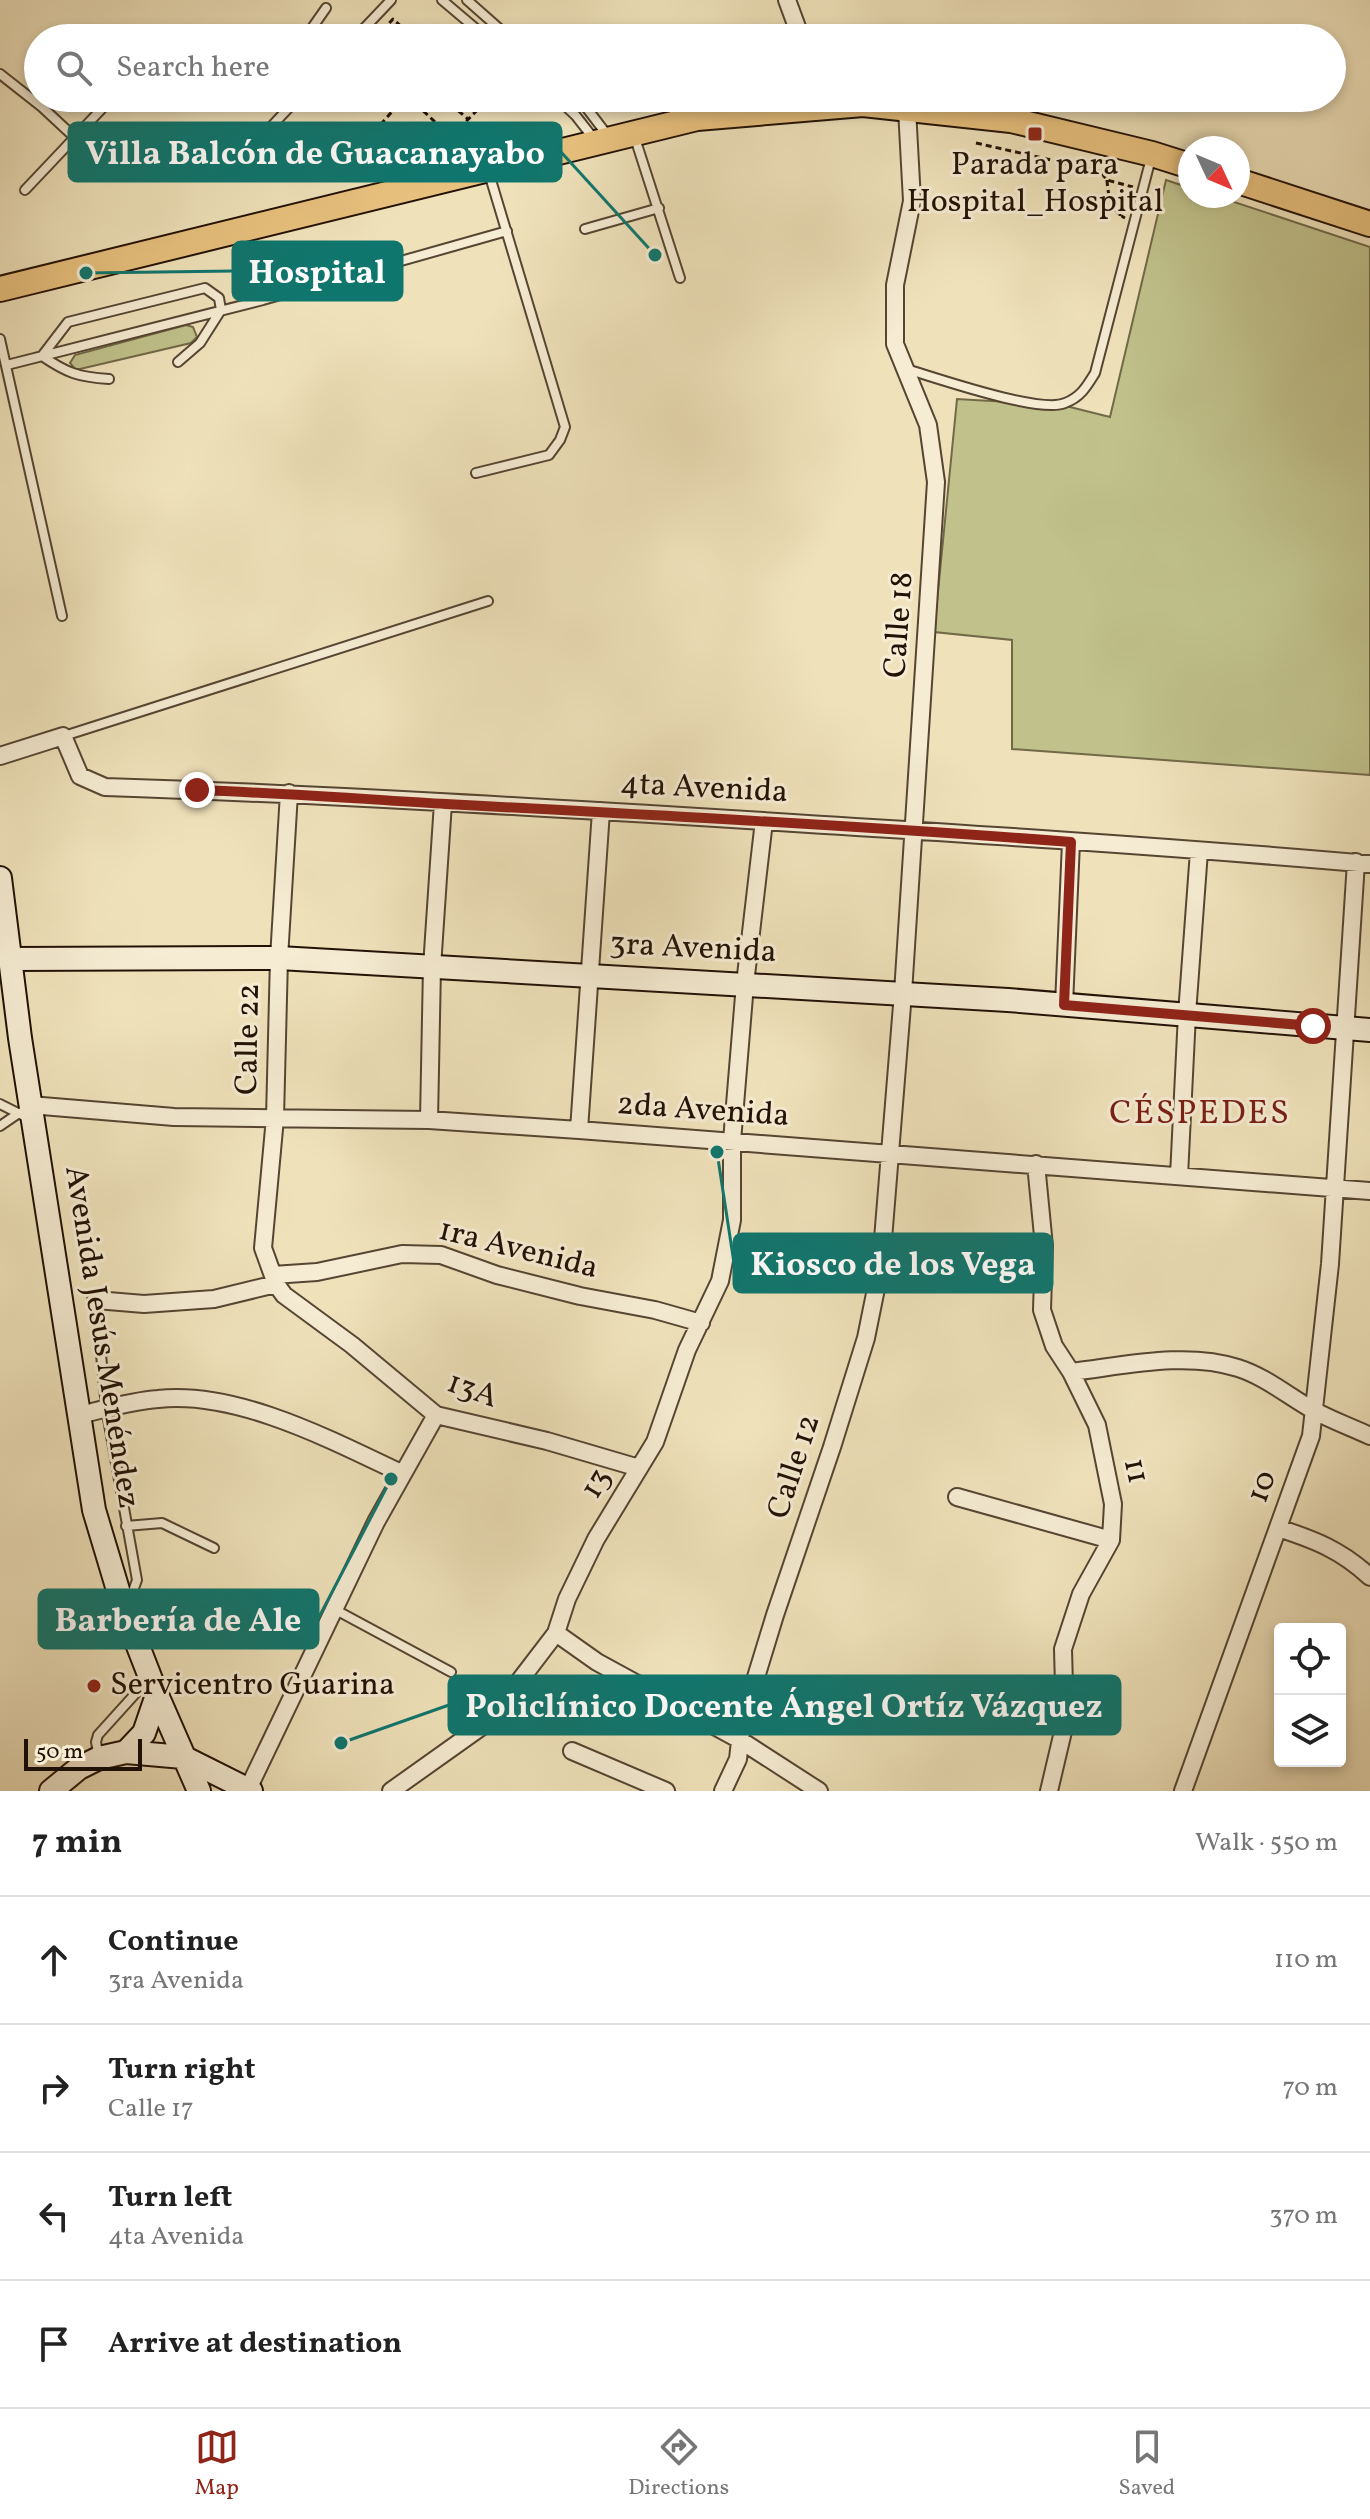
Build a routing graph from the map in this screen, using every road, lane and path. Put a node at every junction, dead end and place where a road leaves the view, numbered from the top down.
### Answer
1 (391, 0) edge
2 (442, 0) edge
3 (467, 0) edge
4 (787, 0) edge
5 (326, 8) dead end
6 (315, 24) edge
7 (368, 24) edge
8 (470, 24) edge
9 (494, 24) edge
10 (796, 24) edge
11 (0, 74) edge
12 (24, 94) edge
13 (45, 112) edge
14 (99, 112) edge
15 (285, 112) edge
16 (392, 112) edge
17 (424, 112) edge
18 (459, 112) edge
19 (476, 112) edge
20 (572, 112) edge
21 (591, 112) edge
22 (746, 112) edge
23 (907, 112) edge
24 (935, 112) edge
25 (468, 120) junction
26 (374, 132) dead end
27 (75, 137) junction
28 (614, 139) junction
29 (976, 143) dead end
30 (1152, 154) junction
31 (1178, 162) edge
32 (487, 170) junction
33 (1107, 180) junction
34 (1250, 185) edge
35 (1137, 188) dead end
36 (25, 190) dead end
37 (1108, 195) junction
38 (659, 208) junction
39 (1131, 209) dead end
40 (1120, 216) junction
41 (1370, 224) edge
42 (585, 229) dead end
43 (507, 231) junction
44 (680, 278) dead end
45 (0, 289) edge
46 (221, 310) junction
47 (0, 339) edge
48 (42, 356) junction
49 (178, 362) dead end
50 (7, 365) junction
51 (905, 369) junction
52 (109, 379) dead end
53 (476, 473) dead end
54 (488, 601) dead end
55 (62, 616) dead end
56 (63, 736) junction
57 (0, 756) edge
58 (289, 793) junction
59 (443, 803) junction
60 (601, 811) junction
61 (764, 821) junction
62 (913, 830) junction
63 (1071, 842) junction
64 (1199, 851) junction
65 (1363, 863) edge
66 (0, 878) edge
67 (279, 958) junction
68 (10, 959) junction
69 (432, 967) junction
70 (590, 975) junction
71 (745, 984) junction
72 (903, 993) junction
73 (1064, 1005) junction
74 (1187, 1014) junction
75 (1344, 1028) junction
76 (1370, 1030) edge
77 (0, 1104) edge
78 (27, 1113) junction
79 (275, 1118) junction
80 (429, 1120) junction
81 (0, 1126) edge
82 (579, 1130) junction
83 (732, 1141) junction
84 (889, 1152) junction
85 (1036, 1164) junction
86 (1179, 1176) junction
87 (1335, 1189) junction
88 (1370, 1191) edge
89 (274, 1280) junction
90 (96, 1300) joint
91 (701, 1323) junction
92 (1071, 1372) junction
93 (106, 1408) junction
94 (1314, 1411) junction
95 (79, 1415) junction
96 (436, 1415) junction
97 (1370, 1436) edge
98 (639, 1468) junction
99 (403, 1474) junction
100 (957, 1497) dead end
101 (126, 1526) junction
102 (1278, 1528) junction
103 (1111, 1540) junction
104 (214, 1548) dead end
105 (1370, 1577) edge
106 (121, 1600) junction
107 (334, 1609) junction
108 (556, 1633) junction
109 (147, 1669) junction
110 (451, 1672) dead end
111 (157, 1695) junction
112 (740, 1740) junction
113 (572, 1751) dead end
114 (126, 1752) junction
115 (183, 1757) junction
116 (99, 1758) junction
117 (248, 1790) edge
118 (51, 1791) edge
119 (199, 1791) edge
120 (391, 1791) edge
121 (666, 1791) edge
122 (723, 1791) edge
123 (819, 1791) edge
124 (1049, 1791) edge
125 (1183, 1791) edge

1 - 7 lane
2 - 8 lane
3 - 9 lane
4 - 10 street
5 - 6 lane
11 - 12 lane
13 - 27 lane
14 - 27 lane
15 - 27 lane
16 - 26 path
17 - 25 path
18 - 25 path
19 - 25 path
20 - 28 lane
21 - 28 lane
22 - 28 main road
23 - 51 street, Calle 18
24 - 30 main road
27 - 36 lane
28 - 32 main road
28 - 38 lane
29 - 33 path
30 - 31 main road
30 - 51 lane
32 - 43 lane
32 - 45 main road
33 - 35 path
33 - 37 path
34 - 41 main road
37 - 40 path
37 - 40 path
38 - 42 lane
38 - 44 lane
39 - 40 path
43 - 46 lane
43 - 53 lane
46 - 48 lane
46 - 48 lane
46 - 49 lane
47 - 50 lane
48 - 50 lane
48 - 52 lane
50 - 55 lane
51 - 62 street, Calle 18
54 - 56 lane
56 - 57 street
56 - 58 street, 4ta Avenida
58 - 59 street, 4ta Avenida
58 - 67 street, Calle 22
59 - 60 street, 4ta Avenida
59 - 69 street
60 - 61 street, 4ta Avenida
60 - 70 street
61 - 62 street, 4ta Avenida
61 - 71 street, 13
62 - 63 street, 4ta Avenida
62 - 72 street, Calle 18
63 - 64 street, 4ta Avenida
63 - 73 street
64 - 65 street, 4ta Avenida
64 - 74 street
65 - 75 street, 10
66 - 68 street, Avenida Jesús Menéndez
67 - 68 street, 3ra Avenida
67 - 69 street, 3ra Avenida
67 - 79 street, Calle 22
68 - 78 street, Avenida Jesús Menéndez
69 - 70 street, 3ra Avenida
69 - 80 street
70 - 71 street, 3ra Avenida
70 - 82 street
71 - 72 street, 3ra Avenida
71 - 83 street, 13
72 - 73 street, 3ra Avenida
72 - 84 street, Calle 18
73 - 74 street, 3ra Avenida
74 - 75 street, 3ra Avenida
74 - 86 street
75 - 76 street, 3ra Avenida
75 - 87 street, 10
77 - 78 lane
78 - 79 street, 2da Avenida
78 - 81 lane
78 - 95 street, Avenida Jesús Menéndez
79 - 80 street, 2da Avenida
79 - 89 street, Calle 22
80 - 82 street, 2da Avenida
82 - 83 street, 2da Avenida
83 - 84 street, 2da Avenida
83 - 91 street, 13
84 - 85 street, 2da Avenida
84 - 112 street, Calle 12
85 - 86 street, 2da Avenida
85 - 92 street, 11
86 - 87 street, 2da Avenida
87 - 88 street, 2da Avenida
87 - 94 street, 10
89 - 90 street, 1ra Avenida
89 - 91 street, 1ra Avenida
89 - 96 street, 13A
90 - 93 lane
91 - 98 street, 13
92 - 94 street
92 - 103 street, 11
93 - 95 street
93 - 99 street
93 - 101 lane
94 - 97 street
94 - 102 street, 10
95 - 106 street, Avenida Jesús Menéndez
96 - 98 street, 13A
96 - 99 street
98 - 108 street, 13
99 - 107 street
100 - 103 street
101 - 104 lane
101 - 106 lane
102 - 105 street
102 - 125 street, 10
103 - 124 street, 11
106 - 109 street, Avenida Jesús Menéndez
107 - 110 lane
107 - 117 street
108 - 112 street
108 - 120 street, 13
109 - 111 street, Avenida Jesús Menéndez
109 - 116 lane
111 - 114 street
111 - 115 street, Avenida Jesús Menéndez
112 - 122 street, Calle 12
112 - 123 street
113 - 121 street
114 - 115 street
114 - 116 street
115 - 117 street
115 - 119 street, Avenida Jesús Menéndez
116 - 118 street

